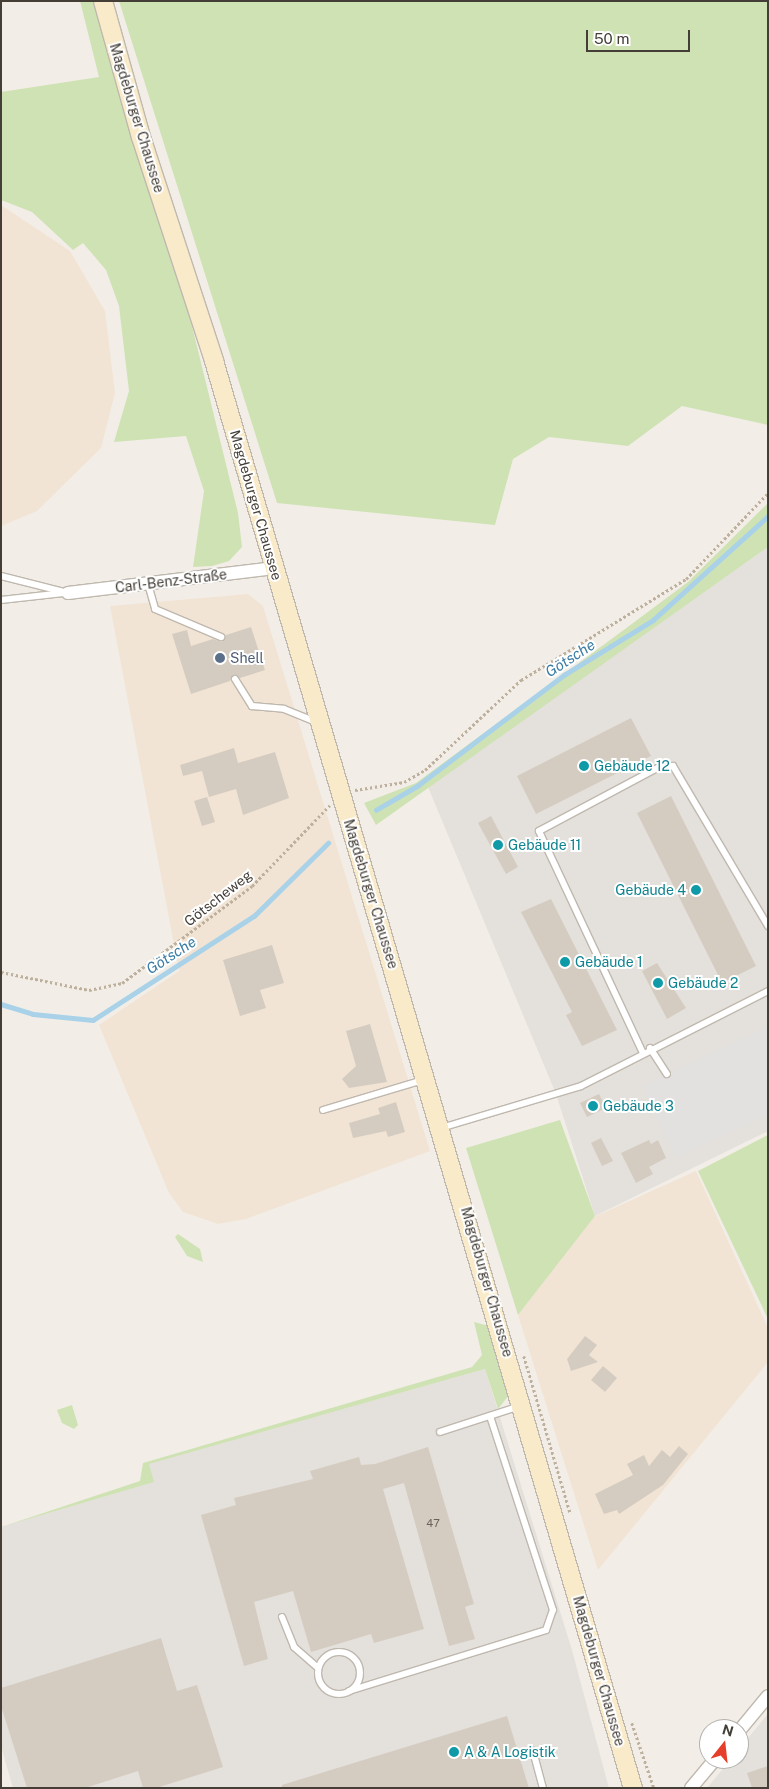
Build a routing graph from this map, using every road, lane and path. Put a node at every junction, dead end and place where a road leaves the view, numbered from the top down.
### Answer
1 (103, 1) edge
2 (768, 493) edge
3 (274, 568) junction
4 (1, 576) edge
5 (148, 584) junction
6 (68, 593) junction
7 (1, 600) edge
8 (221, 637) dead end
9 (235, 679) dead end
10 (320, 724) junction
11 (347, 792) junction
12 (768, 926) edge
13 (1, 972) edge
14 (768, 991) edge
15 (650, 1048) junction
16 (642, 1051) junction
17 (667, 1074) dead end
18 (427, 1079) junction
19 (323, 1110) dead end
20 (441, 1128) junction
21 (524, 1405) junction
22 (490, 1416) junction
23 (440, 1432) dead end
24 (282, 1617) dead end
25 (318, 1668) junction
26 (349, 1692) junction
27 (768, 1696) edge
28 (749, 1719) edge
29 (533, 1751) dead end
30 (706, 1769) edge
31 (544, 1788) edge
32 (634, 1788) edge
33 (690, 1788) edge

1 - 3 main road, Magdeburger Chaussee
2 - 11 path
3 - 5 street, Carl-Benz-Straße
3 - 10 main road, Magdeburger Chaussee
4 - 6 lane, Carl-Benz-Straße
5 - 6 street, Carl-Benz-Straße
5 - 8 lane
6 - 7 lane, Carl-Benz-Straße
9 - 10 lane
10 - 11 main road, Magdeburger Chaussee
11 - 13 path, Götscheweg
11 - 18 main road, Magdeburger Chaussee
12 - 16 lane
14 - 15 lane
15 - 16 lane
15 - 17 lane
16 - 20 lane
18 - 19 lane
18 - 20 main road, Magdeburger Chaussee
20 - 21 main road, Magdeburger Chaussee
21 - 22 lane
21 - 32 main road, Magdeburger Chaussee
22 - 23 lane
22 - 26 lane
24 - 25 lane
25 - 26 lane
25 - 26 lane
27 - 28 street
29 - 31 lane
30 - 33 street

